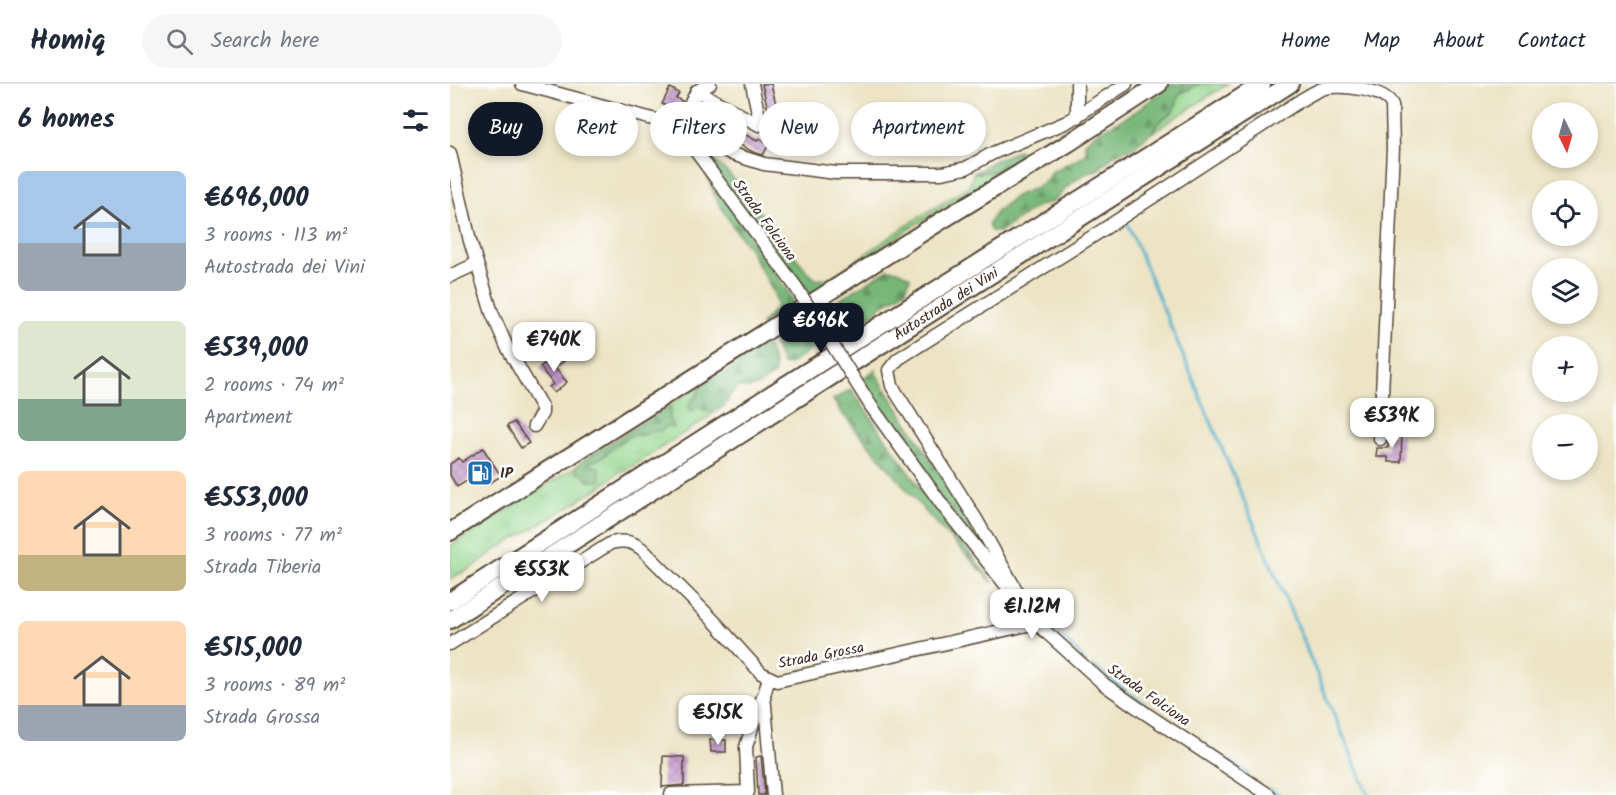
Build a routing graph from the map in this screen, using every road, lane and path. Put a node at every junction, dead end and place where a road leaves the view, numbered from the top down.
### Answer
1 (522, 84) edge
2 (710, 84) edge
3 (752, 84) edge
4 (1077, 84) edge
5 (1126, 84) edge
6 (1159, 84) edge
7 (1262, 84) edge
8 (1290, 84) edge
9 (697, 91) junction
10 (691, 102) edge
11 (1077, 117) junction
12 (650, 118) edge
13 (450, 153) edge
14 (699, 156) edge
15 (738, 156) edge
16 (476, 264) junction
17 (450, 276) edge
18 (534, 426) dead end
19 (1380, 439) dead end
20 (450, 532) edge
21 (450, 601) edge
22 (1020, 604) junction
23 (450, 620) edge
24 (1036, 623) junction
25 (450, 644) edge
26 (769, 678) junction
27 (764, 695) junction
28 (672, 794) edge
29 (1267, 794) edge
30 (773, 795) edge

1 - 12 street, Strada Folciona
2 - 9 street
3 - 9 street
4 - 11 street
5 - 11 street, Strada Folciona
6 - 20 highway
7 - 21 highway, Autostrada dei Vini
8 - 23 highway, Autostrada dei Vini
9 - 10 street
11 - 15 street, Strada Folciona
13 - 16 street
14 - 22 street, Strada Folciona, bridge
16 - 17 street
16 - 18 street
19 - 22 street
22 - 24 street, Strada Folciona
24 - 26 street, Strada Grossa
24 - 29 street, Strada Folciona
25 - 26 street, Strada Grossa
26 - 27 street
27 - 28 street
27 - 30 street

